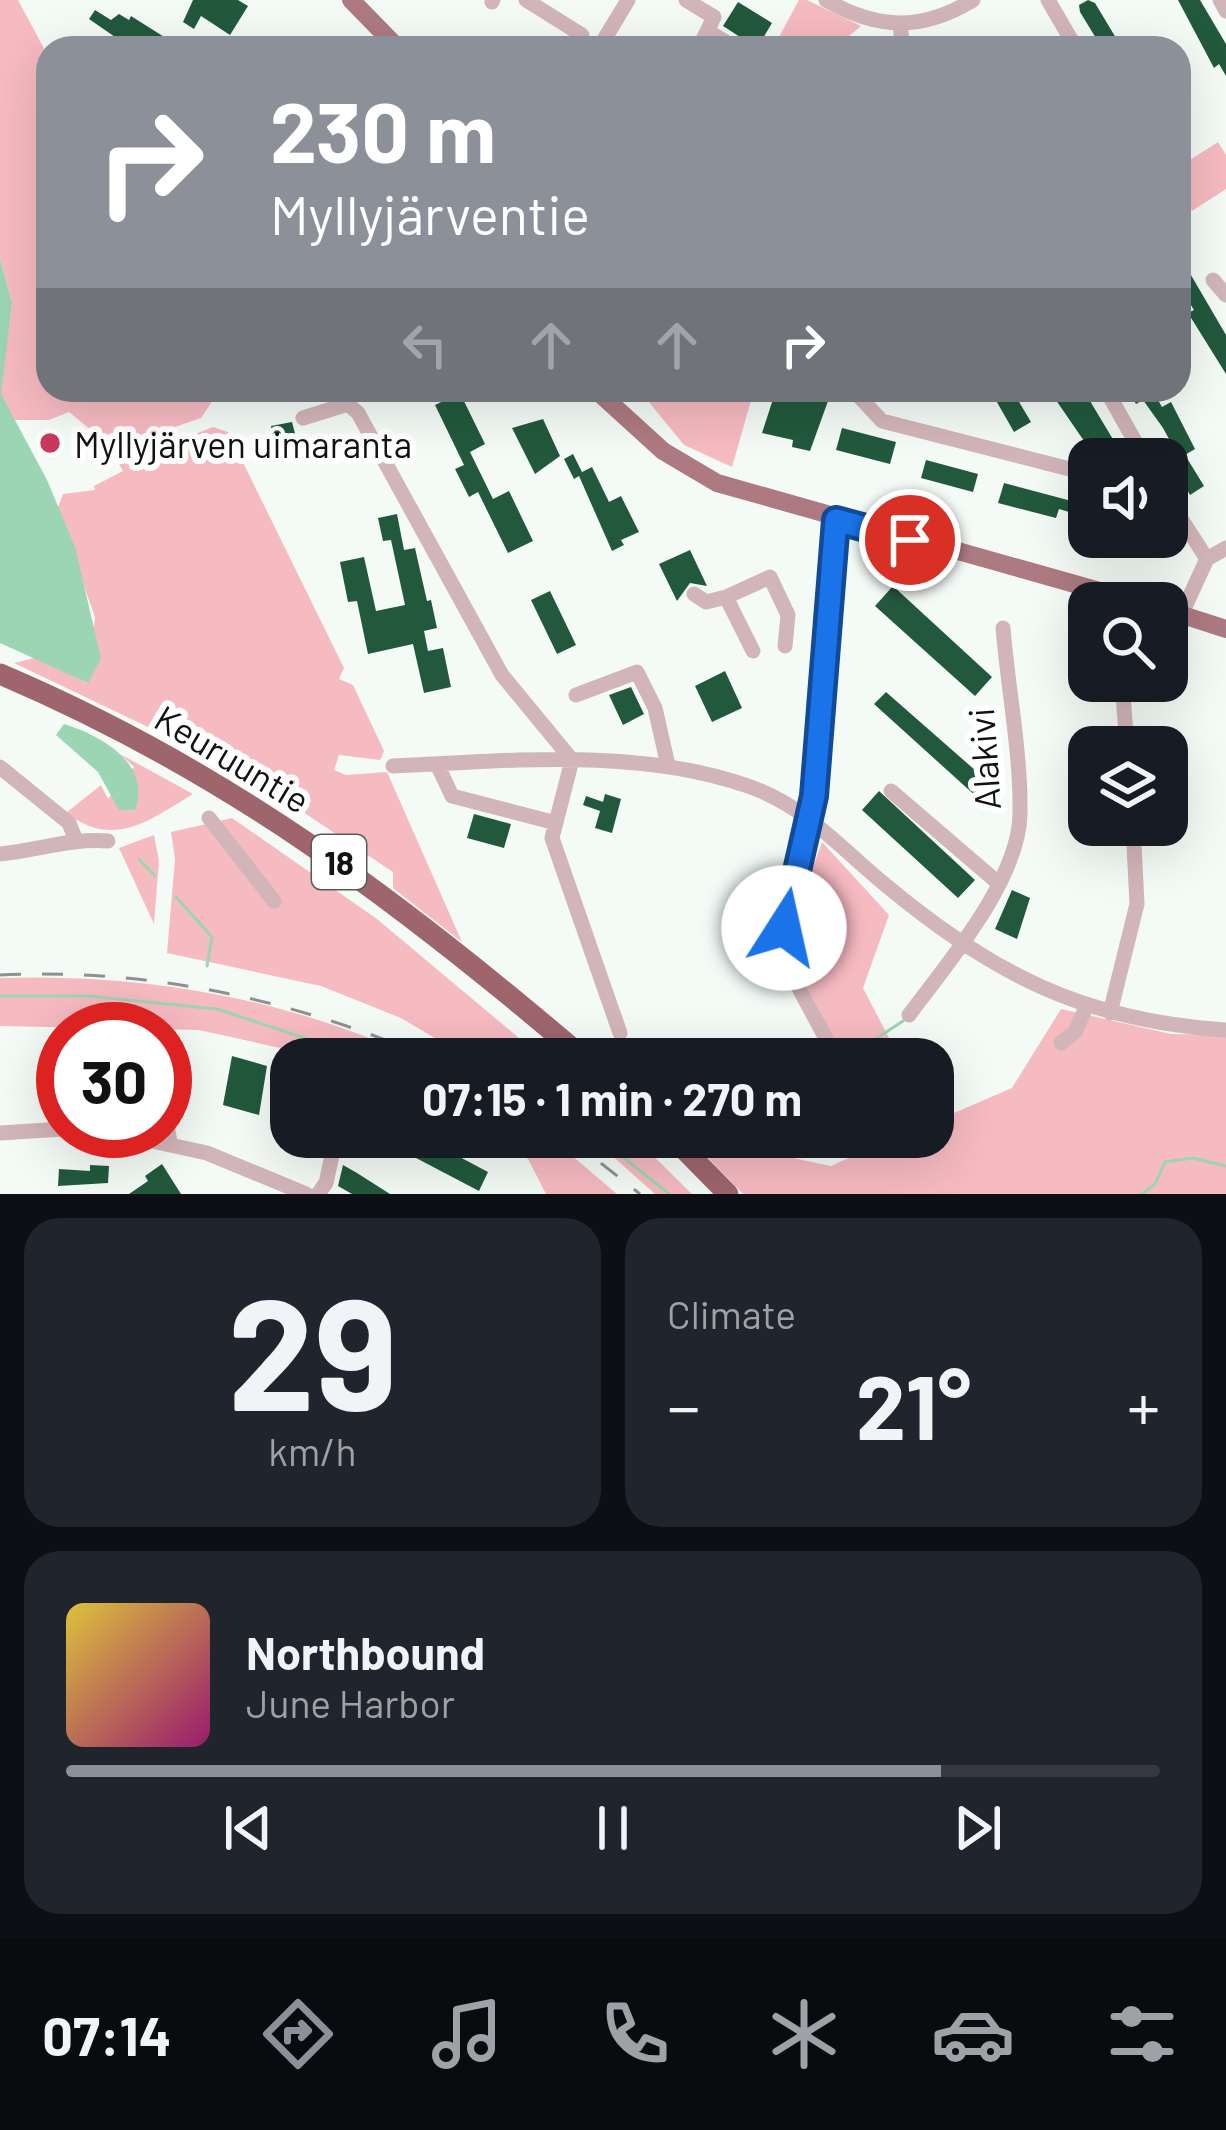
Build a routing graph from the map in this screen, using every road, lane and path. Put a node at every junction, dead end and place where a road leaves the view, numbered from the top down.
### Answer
1 (351, 0) edge
2 (526, 0) edge
3 (628, 0) edge
4 (686, 0) edge
5 (826, 0) edge
6 (974, 0) edge
7 (1048, 0) edge
8 (1220, 0) edge
9 (1226, 11) edge
10 (901, 25) junction
11 (710, 32) junction
12 (582, 34) dead end
13 (386, 36) edge
14 (606, 36) edge
15 (707, 36) edge
16 (717, 36) edge
17 (902, 36) edge
18 (1069, 36) edge
19 (1213, 280) dead end
20 (1226, 295) edge
21 (609, 402) edge
22 (865, 402) edge
23 (1113, 402) edge
24 (303, 418) dead end
25 (1133, 438) edge
26 (1068, 469) edge
27 (836, 520) junction
28 (1188, 530) edge
29 (1226, 548) edge
30 (1207, 560) junction
31 (1068, 583) edge
32 (694, 594) dead end
33 (726, 597) junction
34 (1188, 597) edge
35 (1188, 617) edge
36 (1226, 624) edge
37 (1003, 628) dead end
38 (785, 646) dead end
39 (753, 651) dead end
40 (0, 674) edge
41 (576, 694) dead end
42 (572, 760) junction
43 (667, 761) dead end
44 (436, 764) junction
45 (392, 766) dead end
46 (0, 767) edge
47 (891, 791) dead end
48 (810, 816) junction
49 (208, 818) dead end
50 (556, 823) junction
51 (75, 838) junction
52 (108, 841) dead end
53 (1133, 846) edge
54 (0, 854) edge
55 (997, 882) junction
56 (274, 901) dead end
57 (961, 945) junction
58 (1086, 1006) junction
59 (1110, 1013) junction
60 (909, 1015) dead end
61 (1226, 1030) edge
62 (620, 1033) dead end
63 (559, 1038) edge
64 (826, 1038) edge
65 (1060, 1043) dead end
66 (36, 1131) edge
67 (0, 1132) edge
68 (192, 1150) edge
69 (331, 1158) edge
70 (693, 1158) edge
71 (306, 1193) edge
72 (728, 1194) edge

1 - 13 main road
2 - 12 street
3 - 14 street
4 - 11 street
5 - 10 street
6 - 10 street
7 - 18 street
8 - 9 street
10 - 17 street
11 - 15 street
11 - 16 street
19 - 20 street
21 - 27 main road
22 - 26 street
23 - 25 street
24 - 42 street
27 - 31 main road
27 - 48 street
28 - 30 street
29 - 30 street
30 - 34 street
32 - 33 street
33 - 38 street
33 - 39 street
35 - 36 main road
37 - 55 street, Alakivi
40 - 63 highway, Keuruuntie / 18
41 - 43 street
42 - 44 street
42 - 48 street
42 - 50 street
44 - 45 street
44 - 50 street
46 - 51 street
47 - 55 street
48 - 57 street
48 - 64 street
49 - 56 street
50 - 62 street
51 - 52 street
51 - 54 street
53 - 59 street
55 - 57 street, Alakivi
57 - 58 street
57 - 60 street, Alakivi
58 - 59 street
58 - 65 street
59 - 61 street
66 - 67 street
68 - 71 street
69 - 71 street
70 - 72 highway

